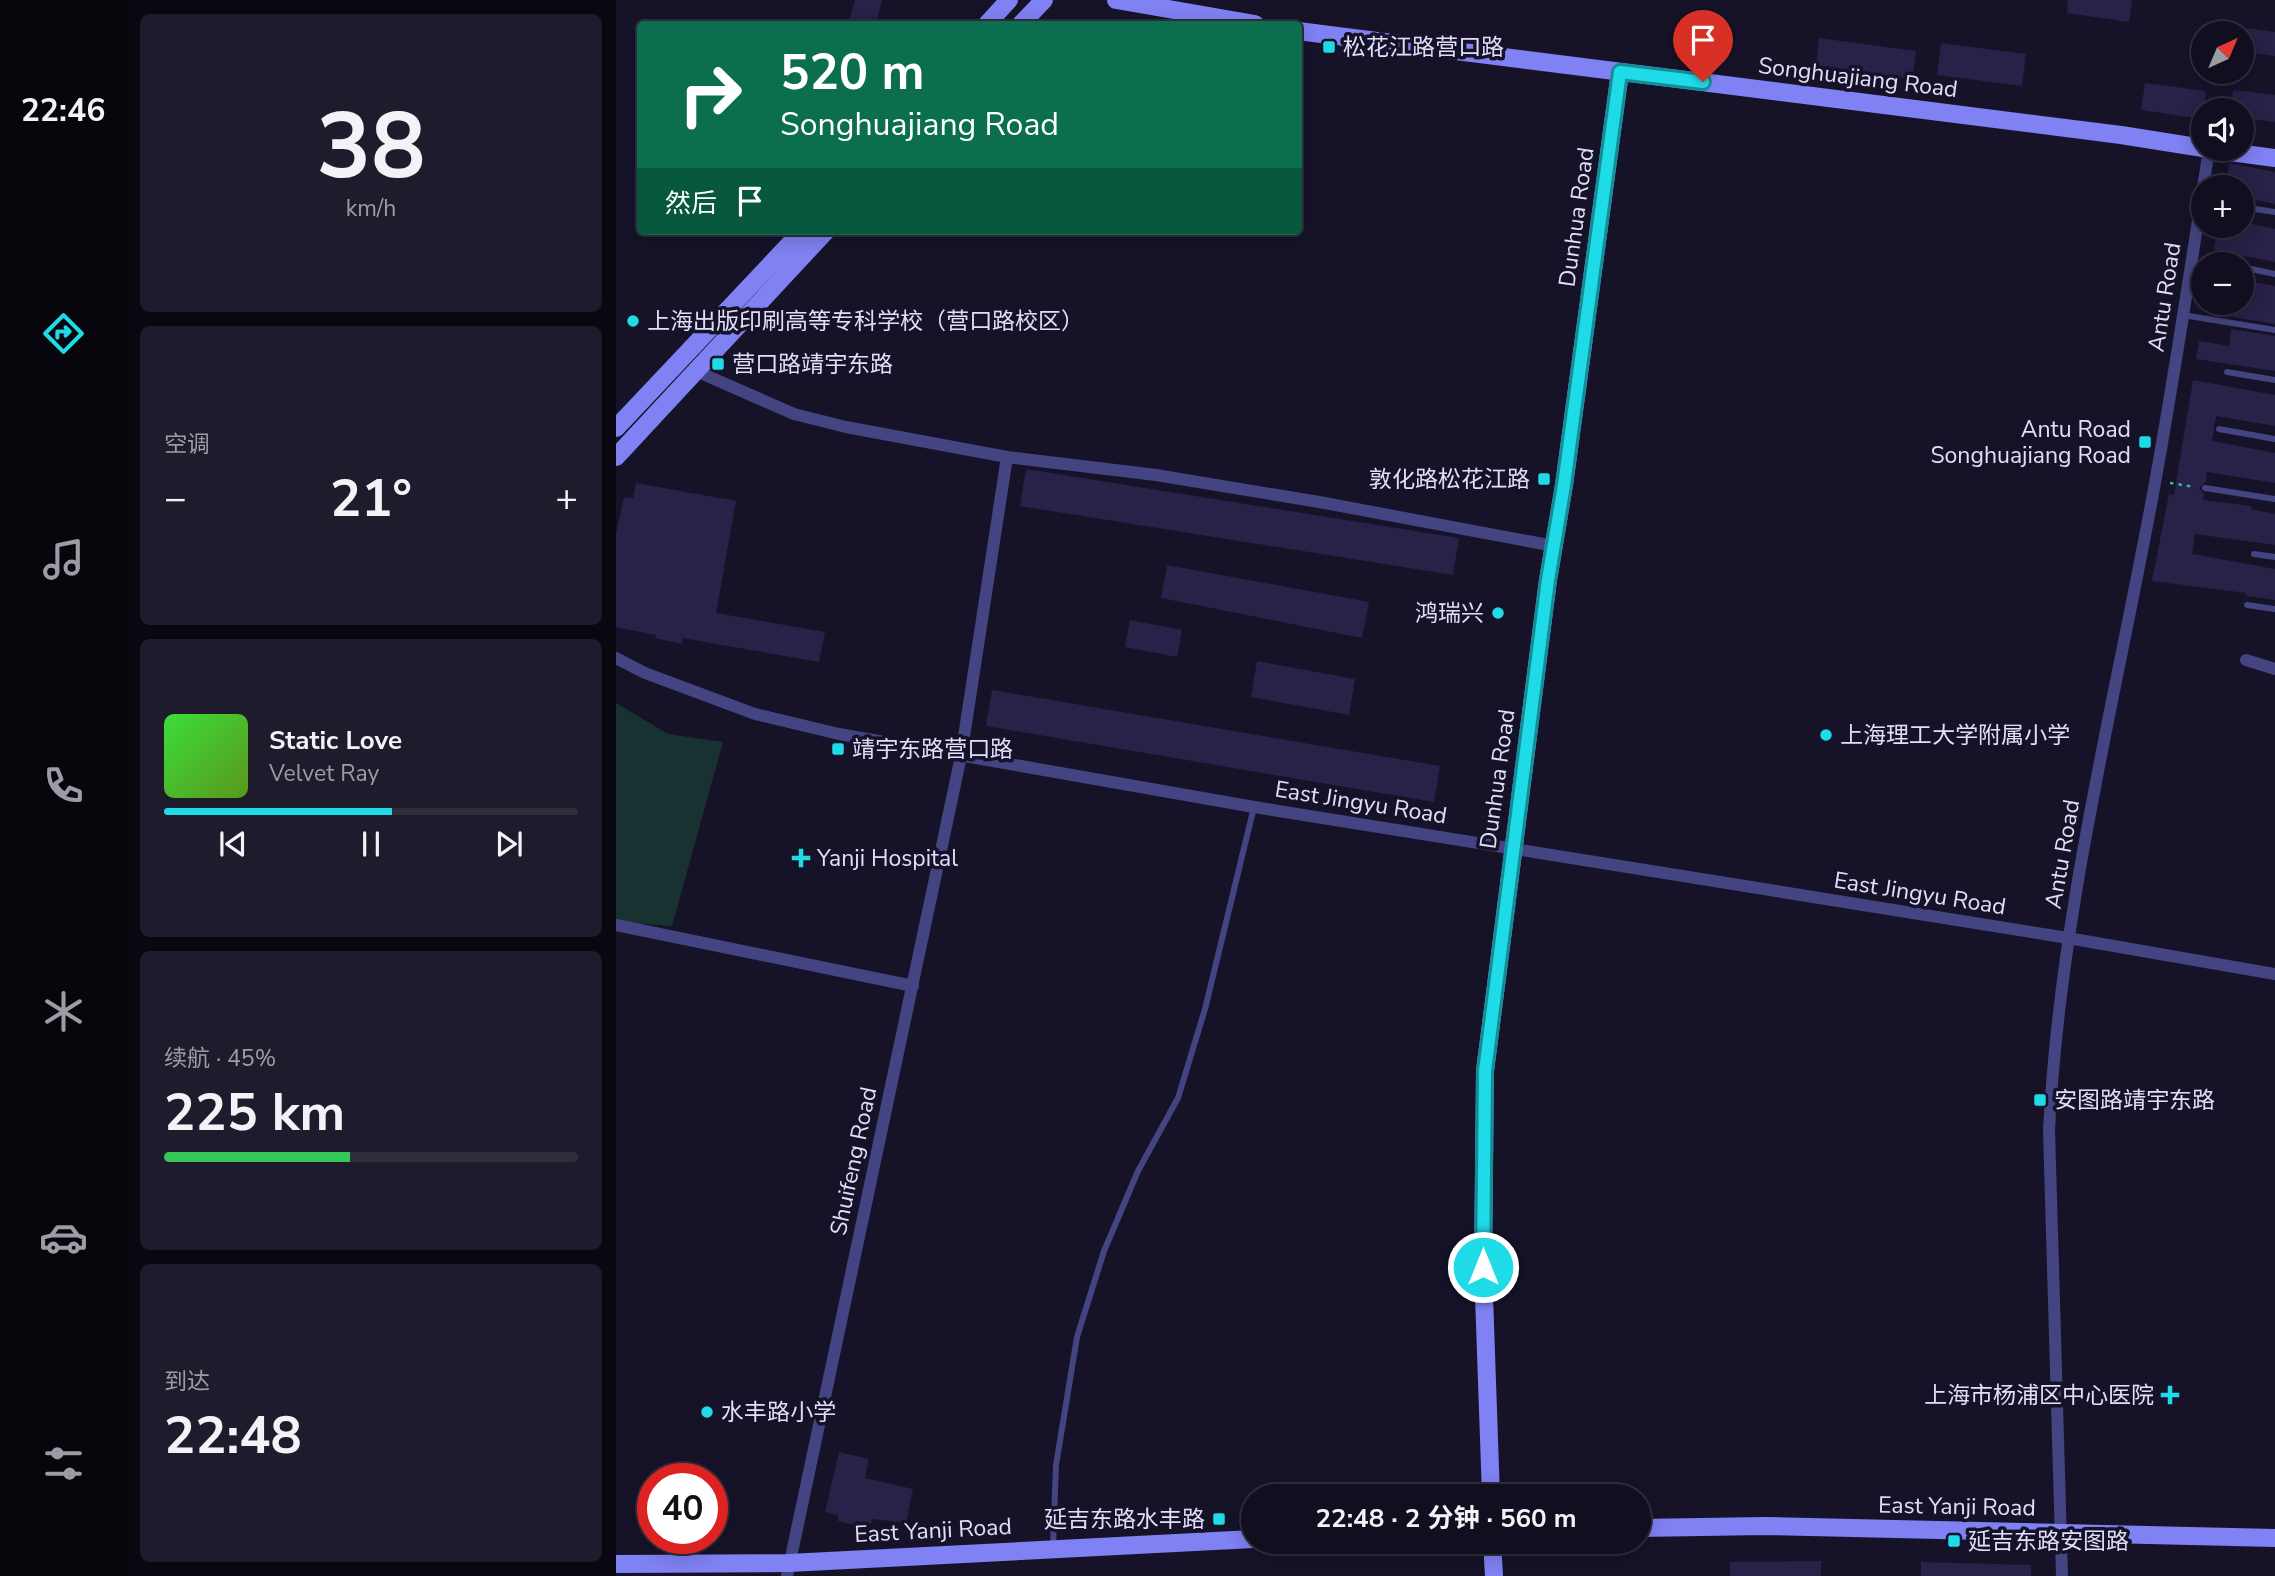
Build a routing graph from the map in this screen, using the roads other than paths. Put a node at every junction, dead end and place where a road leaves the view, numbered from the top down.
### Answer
1 (1009, 0) edge
2 (1044, 0) edge
3 (1116, 0) edge
4 (990, 21) edge
5 (1024, 21) edge
6 (1238, 21) edge
7 (1302, 32) edge
8 (1620, 72) junction
9 (2191, 147) edge
10 (2254, 156) edge
11 (2275, 159) edge
12 (2204, 161) edge
13 (2254, 209) edge
14 (2275, 212) edge
15 (798, 235) edge
16 (822, 235) edge
17 (2254, 270) edge
18 (2275, 274) edge
19 (2183, 315) junction
20 (2275, 330) edge
21 (696, 371) junction
22 (2227, 372) dead end
23 (2275, 380) edge
24 (616, 428) edge
25 (2218, 429) dead end
26 (2275, 439) edge
27 (616, 457) edge
28 (1007, 457) junction
29 (2205, 488) road end
30 (2275, 499) edge
31 (1555, 545) junction
32 (2254, 554) dead end
33 (2275, 557) edge
34 (2247, 605) dead end
35 (2275, 609) edge
36 (616, 658) edge
37 (2246, 660) dead end
38 (2275, 669) edge
39 (961, 755) junction
40 (1254, 807) junction
41 (1513, 847) junction
42 (616, 925) edge
43 (2068, 938) junction
44 (2275, 974) edge
45 (913, 986) junction
46 (1491, 1484) edge
47 (1651, 1528) edge
48 (2059, 1533) junction
49 (2275, 1538) edge
50 (1241, 1540) edge
51 (1053, 1548) junction
52 (1493, 1554) edge
53 (616, 1564) edge
54 (788, 1569) edge
55 (1494, 1576) edge
56 (2062, 1576) edge

1 - 4 street
2 - 5 street
3 - 6 street
7 - 8 street, Songhuajiang Road
8 - 9 street, Songhuajiang Road
8 - 31 street, Dunhua Road
10 - 11 street, Songhuajiang Road
12 - 19 street, Antu Road
13 - 14 lane
15 - 24 street
16 - 21 street
17 - 18 lane
19 - 20 lane
19 - 43 street, Antu Road
21 - 27 street
21 - 28 street
22 - 23 lane
25 - 26 lane
28 - 31 street
28 - 39 street, Shuifeng Road
29 - 30 lane
31 - 41 street, Dunhua Road
32 - 33 lane
34 - 35 lane
36 - 39 street, East Jingyu Road
37 - 38 street
39 - 40 street, East Jingyu Road
39 - 45 street, Shuifeng Road
40 - 41 street, East Jingyu Road
40 - 51 lane
41 - 43 street, East Jingyu Road
41 - 46 street, Dunhua Road
42 - 45 street
43 - 44 street, East Jingyu Road
43 - 48 street, Antu Road
45 - 54 street, Shuifeng Road
47 - 48 street, East Yanji Road
48 - 49 street, East Yanji Road
48 - 56 street, Antu Road
50 - 51 street, East Yanji Road
51 - 54 street, East Yanji Road
52 - 55 street
53 - 54 street, East Yanji Road

